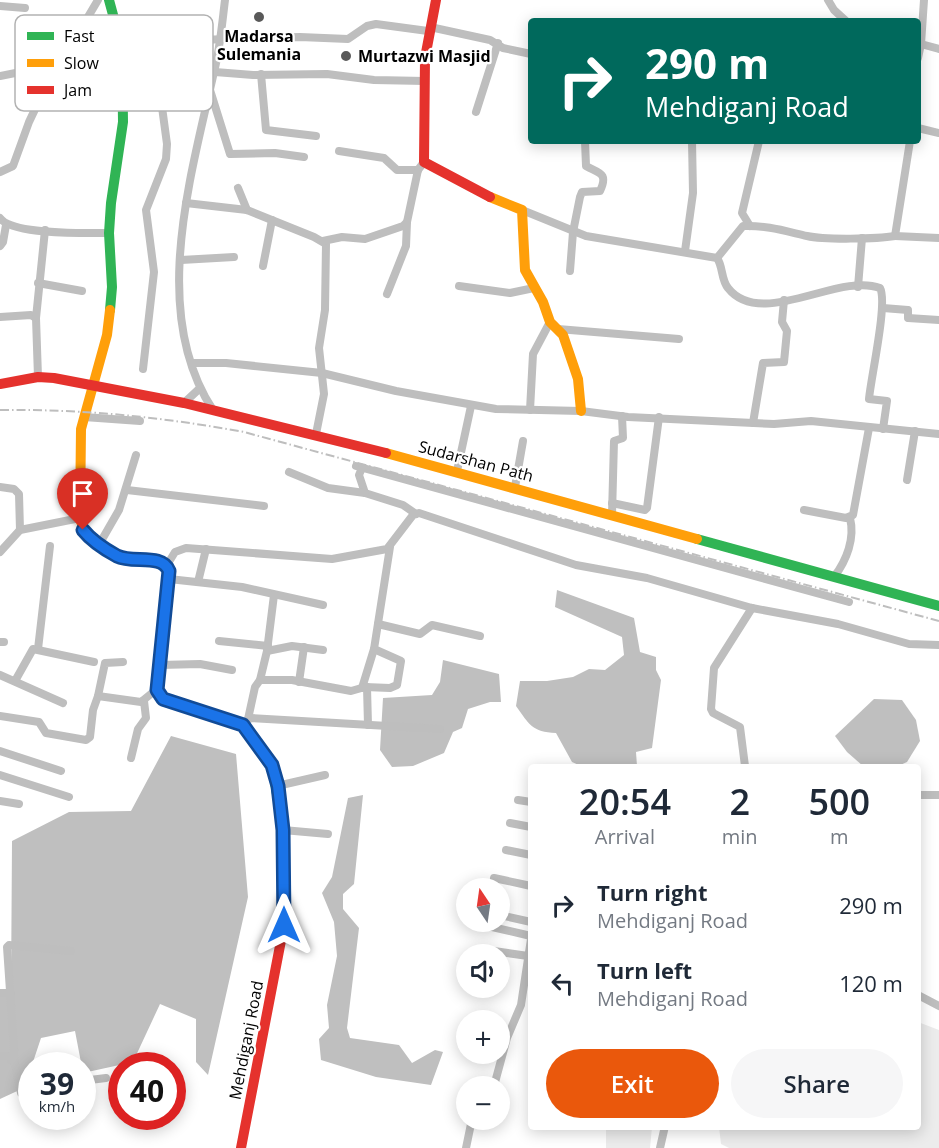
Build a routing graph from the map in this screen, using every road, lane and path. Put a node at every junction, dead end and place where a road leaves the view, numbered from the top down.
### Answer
1 (98, 0) edge
2 (108, 0) edge
3 (225, 0) edge
4 (436, 0) edge
5 (828, 0) edge
6 (924, 0) edge
7 (0, 6) edge
8 (24, 8) dead end
9 (90, 15) edge
10 (112, 15) edge
11 (843, 18) edge
12 (921, 25) edge
13 (429, 29) junction
14 (213, 40) edge
15 (220, 40) junction
16 (498, 43) junction
17 (921, 44) edge
18 (939, 49) edge
19 (528, 53) edge
20 (214, 72) junction
21 (15, 73) edge
22 (261, 74) junction
23 (0, 76) edge
24 (213, 76) edge
25 (425, 81) junction
26 (213, 100) edge
27 (34, 111) edge
28 (123, 111) edge
29 (163, 111) edge
30 (204, 111) edge
31 (476, 112) dead end
32 (921, 129) edge
33 (939, 133) edge
34 (316, 136) dead end
35 (585, 144) edge
36 (692, 144) edge
37 (758, 144) edge
38 (910, 144) edge
39 (339, 151) dead end
40 (304, 157) dead end
41 (421, 166) junction
42 (0, 172) edge
43 (238, 188) dead end
44 (186, 203) junction
45 (247, 210) junction
46 (522, 210) junction
47 (0, 218) edge
48 (272, 220) junction
49 (407, 222) junction
50 (6, 225) junction
51 (750, 226) junction
52 (45, 230) junction
53 (573, 232) junction
54 (109, 233) junction
55 (895, 236) junction
56 (862, 238) junction
57 (939, 238) edge
58 (324, 241) junction
59 (0, 246) edge
60 (685, 251) junction
61 (234, 257) dead end
62 (713, 257) junction
63 (181, 260) junction
64 (263, 266) dead end
65 (570, 271) dead end
66 (38, 283) junction
67 (459, 286) dead end
68 (858, 287) junction
69 (534, 288) junction
70 (82, 291) dead end
71 (387, 294) dead end
72 (784, 300) junction
73 (883, 308) junction
74 (0, 317) edge
75 (36, 318) junction
76 (939, 320) edge
77 (554, 326) junction
78 (679, 339) dead end
79 (192, 363) junction
80 (143, 369) dead end
81 (322, 373) junction
82 (38, 378) junction
83 (0, 384) edge
84 (93, 387) junction
85 (199, 389) junction
86 (184, 403) junction
87 (471, 406) junction
88 (213, 410) junction
89 (530, 410) junction
90 (581, 411) junction
91 (622, 416) junction
92 (84, 417) junction
93 (659, 417) junction
94 (140, 421) dead end
95 (753, 423) junction
96 (869, 428) junction
97 (883, 429) junction
98 (915, 431) junction
99 (316, 434) junction
100 (939, 434) edge
101 (523, 441) dead end
102 (136, 455) dead end
103 (457, 471) junction
104 (289, 472) dead end
105 (907, 480) dead end
106 (0, 487) edge
107 (515, 487) junction
108 (127, 490) junction
109 (365, 493) junction
110 (264, 506) dead end
111 (631, 507) junction
112 (612, 509) junction
113 (804, 510) dead end
114 (416, 514) junction
115 (850, 518) junction
116 (80, 519) junction
117 (631, 520) junction
118 (20, 530) junction
119 (100, 543) junction
120 (50, 546) dead end
121 (390, 547) junction
122 (206, 549) junction
123 (1, 550) edge
124 (167, 565) junction
125 (834, 577) junction
126 (169, 579) junction
127 (198, 582) junction
128 (274, 595) junction
129 (849, 602) dead end
130 (323, 605) dead end
131 (939, 606) edge
132 (752, 608) junction
133 (378, 624) junction
134 (480, 636) dead end
135 (219, 641) dead end
136 (939, 645) edge
137 (303, 647) junction
138 (268, 648) junction
139 (38, 649) junction
140 (374, 649) junction
141 (323, 650) dead end
142 (94, 662) dead end
143 (123, 662) dead end
144 (160, 665) junction
145 (232, 670) dead end
146 (0, 675) edge
147 (260, 680) junction
148 (15, 681) junction
149 (299, 682) junction
150 (365, 687) junction
151 (157, 690) junction
152 (98, 696) junction
153 (144, 701) junction
154 (63, 703) dead end
155 (0, 716) edge
156 (245, 722) junction
157 (368, 724) junction
158 (440, 729) dead end
159 (0, 751) edge
160 (131, 758) dead end
161 (745, 764) edge
162 (62, 771) dead end
163 (0, 775) edge
164 (326, 776) dead end
165 (278, 786) junction
166 (921, 795) edge
167 (939, 795) edge
168 (69, 797) dead end
169 (518, 800) dead end
170 (0, 801) edge
171 (528, 802) edge
172 (19, 804) dead end
173 (510, 823) dead end
174 (528, 826) edge
175 (283, 830) junction
176 (328, 834) dead end
177 (506, 850) dead end
178 (528, 854) edge
179 (510, 881) edge
180 (528, 885) edge
181 (510, 917) edge
182 (528, 921) edge
183 (510, 932) edge
184 (528, 936) edge
185 (71, 951) dead end
186 (510, 953) edge
187 (528, 956) joint
188 (0, 993) edge
189 (11, 993) junction
190 (921, 997) edge
191 (939, 1006) edge
192 (0, 1056) edge
193 (15, 1064) junction
194 (497, 1076) edge
195 (106, 1078) dead end
196 (96, 1079) edge
197 (18, 1080) edge
198 (470, 1130) edge
199 (664, 1130) edge
200 (241, 1148) edge
201 (466, 1148) edge
202 (660, 1148) edge

1 - 9 street
2 - 10 street
3 - 15 street
4 - 13 street
5 - 11 street
6 - 12 street
7 - 8 street
13 - 15 street
13 - 16 street
13 - 25 street
14 - 15 street
15 - 20 street
16 - 19 street
16 - 31 street
17 - 18 street
20 - 22 street
20 - 24 street
21 - 23 street
22 - 25 street
22 - 34 street
25 - 41 street
26 - 40 street
27 - 42 street
28 - 54 street
29 - 80 street
30 - 44 street
32 - 33 street
35 - 53 street
36 - 60 street
37 - 51 street
38 - 55 street
39 - 41 street
41 - 46 street
41 - 49 street
43 - 45 street
44 - 45 street
44 - 63 street
45 - 48 street
46 - 53 street
46 - 69 street
47 - 50 street
48 - 58 street
48 - 64 street
49 - 58 street
49 - 71 street
50 - 52 street
50 - 59 street
51 - 56 street
51 - 62 street
52 - 54 street
52 - 66 street
53 - 60 street
53 - 65 street
54 - 84 street
55 - 56 street
55 - 57 street
56 - 68 street
58 - 81 street
60 - 62 street
61 - 63 street
62 - 72 street
63 - 79 street
66 - 70 street
66 - 75 street
67 - 69 street
68 - 72 street
68 - 73 street
69 - 77 street
72 - 95 street
73 - 76 street
73 - 97 street
74 - 75 street
75 - 82 street
77 - 78 street
77 - 89 street
77 - 90 street
79 - 81 street
79 - 85 street
81 - 87 street
81 - 99 street
82 - 83 street, Sudarshan Path
82 - 84 street, Sudarshan Path
84 - 86 street, Sudarshan Path
84 - 92 street
85 - 86 street
85 - 88 street
86 - 88 street, Sudarshan Path
87 - 89 street
87 - 103 street
88 - 99 street, Sudarshan Path
89 - 90 street
90 - 91 street
91 - 93 street
91 - 112 street
92 - 94 street
92 - 116 street
93 - 95 street
93 - 111 street
95 - 96 street
96 - 97 street
96 - 115 street
97 - 98 street
98 - 100 street
98 - 105 street
99 - 103 street, Sudarshan Path
101 - 107 street
102 - 108 street
103 - 107 street, Sudarshan Path
104 - 109 street
106 - 118 street
107 - 112 street, Sudarshan Path
108 - 110 street
108 - 119 street
109 - 114 street
109 - 129 street
111 - 112 street
111 - 117 street
112 - 117 street, Sudarshan Path
113 - 115 street
114 - 121 street
114 - 132 street
115 - 125 street
116 - 118 street
116 - 119 street
117 - 125 street, Sudarshan Path
118 - 123 street
119 - 124 street
120 - 139 street
121 - 122 street
121 - 133 street
122 - 124 street
122 - 127 street
124 - 126 street
125 - 131 street, Sudarshan Path
126 - 127 street
126 - 144 street
127 - 128 street
128 - 130 street
128 - 138 street
132 - 136 street
132 - 161 street
133 - 134 street
133 - 140 street
135 - 138 street
137 - 138 street
137 - 141 street
137 - 149 street
138 - 147 street
139 - 142 street
139 - 148 street
140 - 150 street
140 - 150 street
143 - 152 street
144 - 145 street
144 - 151 street
146 - 148 street
147 - 149 street
147 - 156 street
148 - 154 street
149 - 150 street
150 - 157 street
151 - 153 street
151 - 156 street
152 - 153 street
152 - 155 street
153 - 160 street
156 - 157 street
156 - 165 street, Mehdiganj Road
157 - 158 street
159 - 162 street
163 - 168 street
164 - 165 street
165 - 175 street, Mehdiganj Road
166 - 167 street
169 - 171 street
170 - 172 street
173 - 174 street
175 - 176 street
175 - 200 street, Mehdiganj Road
177 - 178 street
179 - 180 street
181 - 182 street
183 - 184 street
185 - 189 street
186 - 187 street
187 - 194 street
188 - 189 street
189 - 193 street
190 - 191 street
192 - 193 street
193 - 197 street
195 - 196 street
198 - 201 street
199 - 202 street

